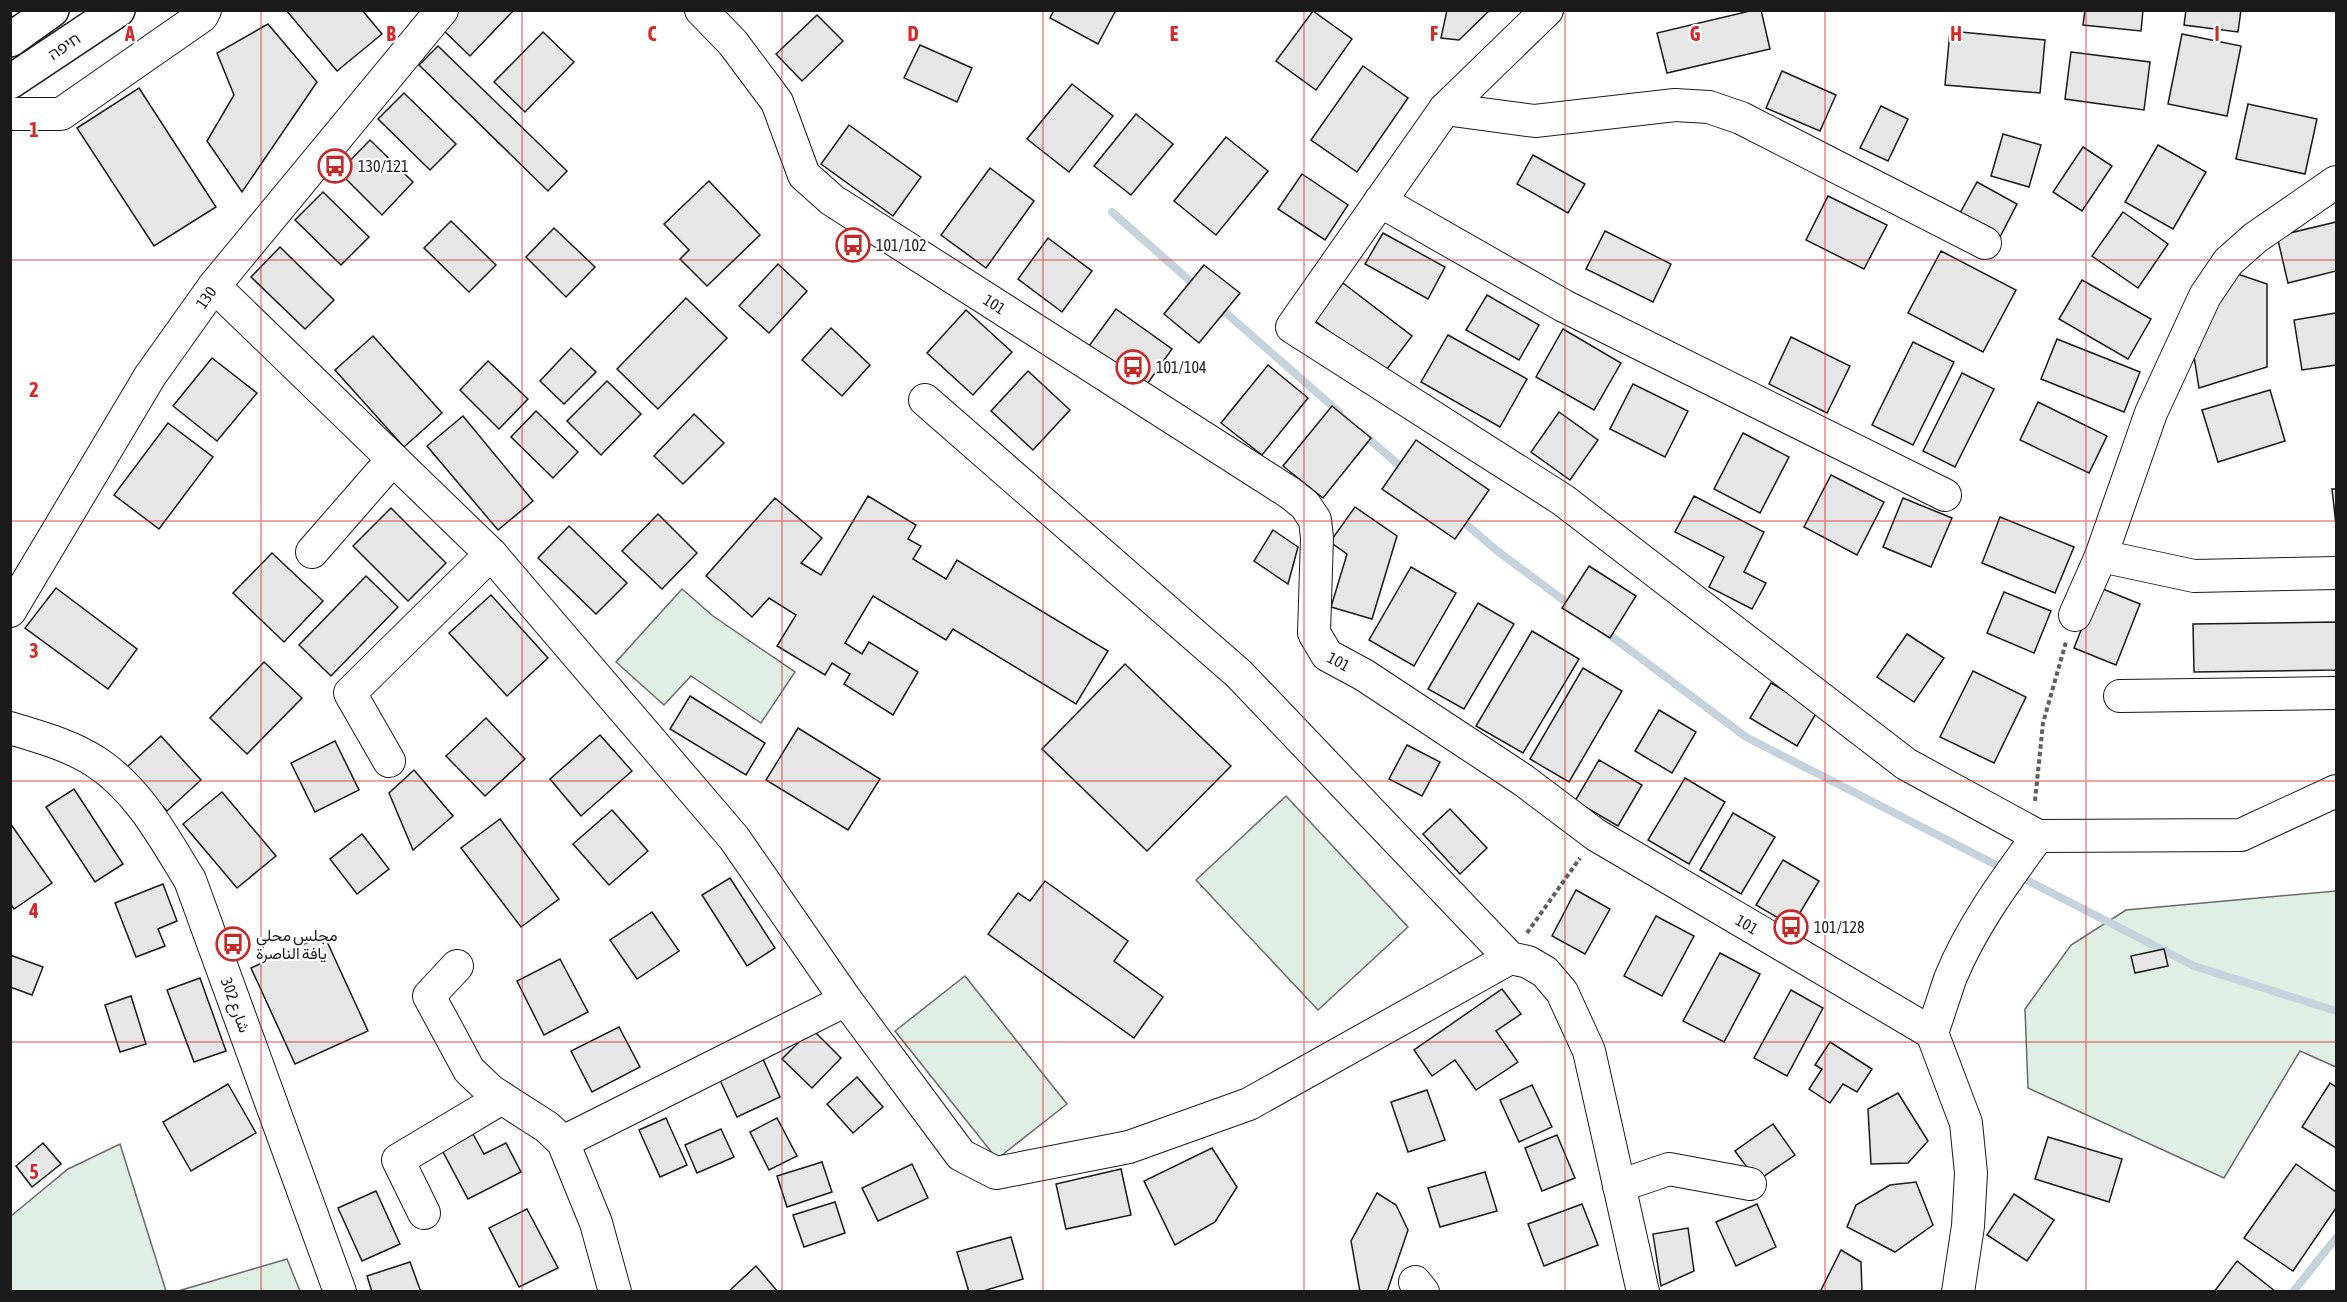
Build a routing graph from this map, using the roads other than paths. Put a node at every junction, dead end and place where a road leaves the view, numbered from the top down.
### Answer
1 (52, 10) edge
2 (118, 10) edge
3 (205, 10) edge
4 (442, 10) edge
5 (701, 10) edge
6 (1547, 10) edge
7 (10, 40) edge
8 (10, 82) edge
9 (1445, 109) junction
10 (10, 114) edge
11 (2337, 182) edge
12 (1380, 201) junction
13 (1985, 243) dead end
14 (214, 286) junction
15 (925, 400) dead end
16 (393, 459) junction
17 (1945, 495) dead end
18 (312, 552) dead end
19 (490, 554) junction
20 (2101, 555) junction
21 (2337, 573) edge
22 (10, 611) edge
23 (2074, 615) road end
24 (2337, 693) edge
25 (2120, 696) dead end
26 (10, 728) edge
27 (389, 760) dead end
28 (2337, 791) edge
29 (2038, 836) junction
30 (1510, 958) junction
31 (457, 966) dead end
32 (846, 1000) junction
33 (1932, 1033) junction
34 (502, 1098) junction
35 (563, 1142) junction
36 (1750, 1184) dead end
37 (1619, 1186) junction
38 (423, 1213) dead end
39 (340, 1292) edge
40 (615, 1292) edge
41 (1643, 1292) edge
42 (1958, 1292) edge

1 - 7 highway
2 - 8 highway, חיפה
3 - 10 street
4 - 14 street, 130
5 - 33 street, 101
6 - 9 street
9 - 12 street
9 - 13 street
11 - 20 street
12 - 17 street
12 - 29 street
14 - 16 street
14 - 22 street, 130
15 - 30 street
16 - 18 street
16 - 19 street
19 - 27 street
19 - 32 street
20 - 21 street
20 - 23 street
24 - 25 street
26 - 39 street, شارع 302
28 - 29 street
29 - 33 street
30 - 32 street
30 - 37 street
31 - 34 street
32 - 35 street
33 - 42 street
34 - 35 street
34 - 38 street
35 - 40 street
36 - 37 street
37 - 41 street

